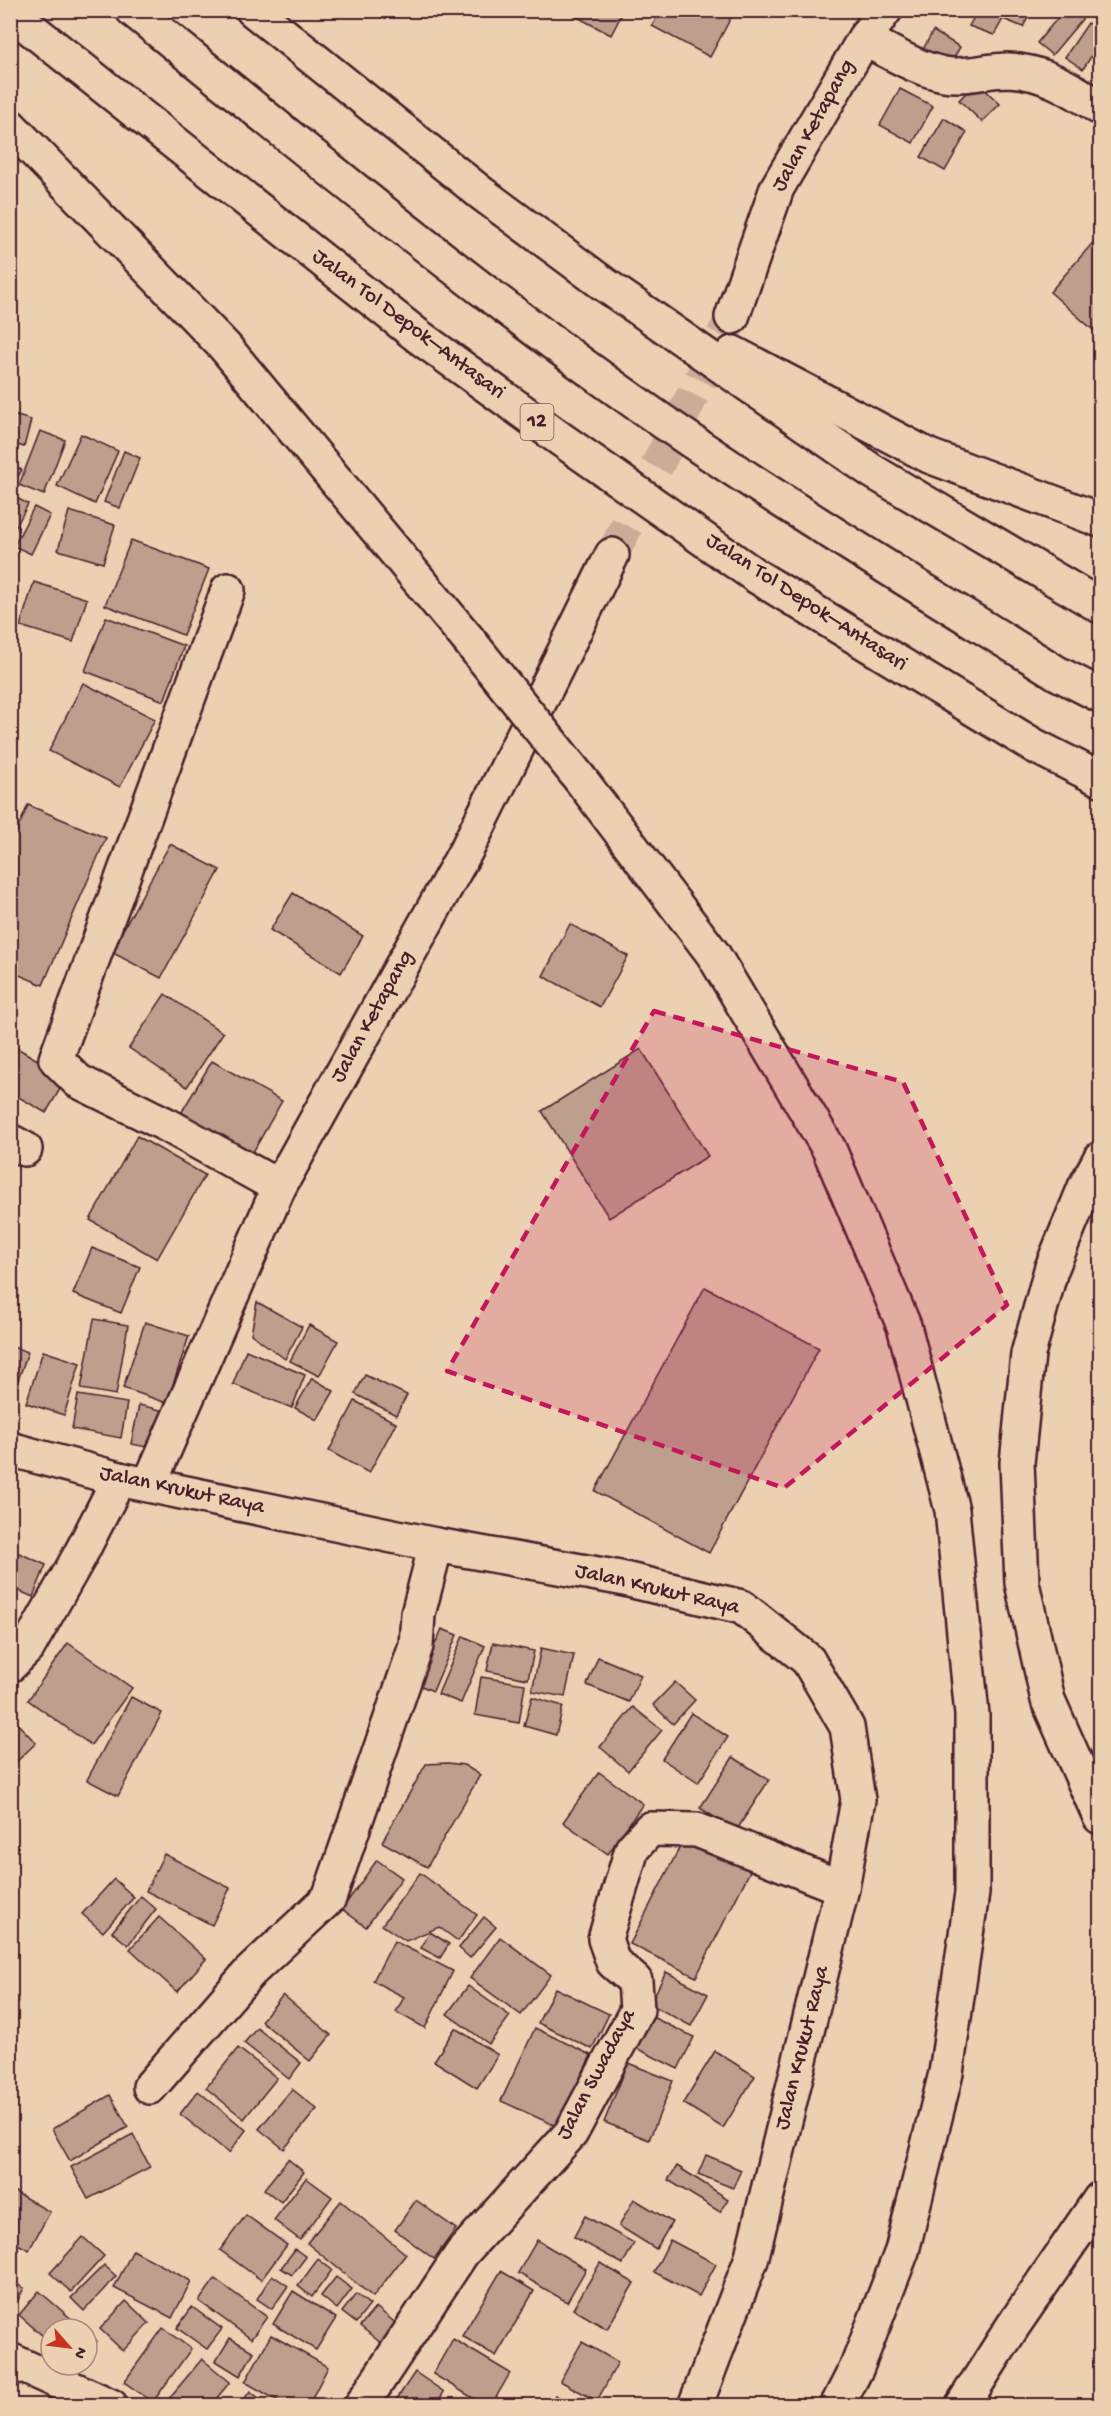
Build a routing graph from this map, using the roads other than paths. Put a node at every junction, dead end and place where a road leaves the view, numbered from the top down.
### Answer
1 (133, 10) edge
2 (253, 10) edge
3 (885, 10) edge
4 (10, 12) edge
5 (864, 39) junction
6 (1101, 108) edge
7 (10, 126) edge
8 (604, 284) junction
9 (732, 317) tunnel mouth
10 (1101, 520) edge
11 (612, 555) tunnel mouth
12 (228, 590) dead end
13 (1101, 606) edge
14 (1101, 695) edge
15 (1033, 745) junction
16 (1101, 779) edge
17 (1101, 791) edge
18 (1101, 1159) edge
19 (279, 1187) junction
20 (10, 1449) edge
21 (125, 1488) junction
22 (433, 1558) junction
23 (10, 1665) edge
24 (1101, 1817) edge
25 (842, 1888) junction
26 (150, 2087) dead end
27 (1101, 2199) edge
28 (10, 2360) edge
29 (111, 2406) edge
30 (361, 2406) edge
31 (695, 2406) edge
32 (837, 2406) edge
33 (962, 2406) edge

1 - 14 main road
2 - 8 main road
3 - 5 main road, Jalan Ketapang
4 - 15 main road, Jalan Tol Depok–Antasari / 12
5 - 6 main road
5 - 9 main road, Jalan Ketapang
7 - 32 main road, bridge
8 - 10 main road
8 - 13 main road
11 - 19 main road, Jalan Ketapang
12 - 19 main road
15 - 16 main road, Jalan Tol Depok–Antasari / 12
15 - 17 main road
18 - 24 main road
19 - 21 main road, Jalan Ketapang
20 - 21 main road, Jalan Krukut Raya
21 - 22 main road, Jalan Krukut Raya
21 - 23 main road, Jalan Ketapang
22 - 25 main road, Jalan Krukut Raya
22 - 26 main road
25 - 30 main road, Jalan Swadaya
25 - 31 main road, Jalan Krukut Raya
27 - 33 main road
28 - 29 main road

